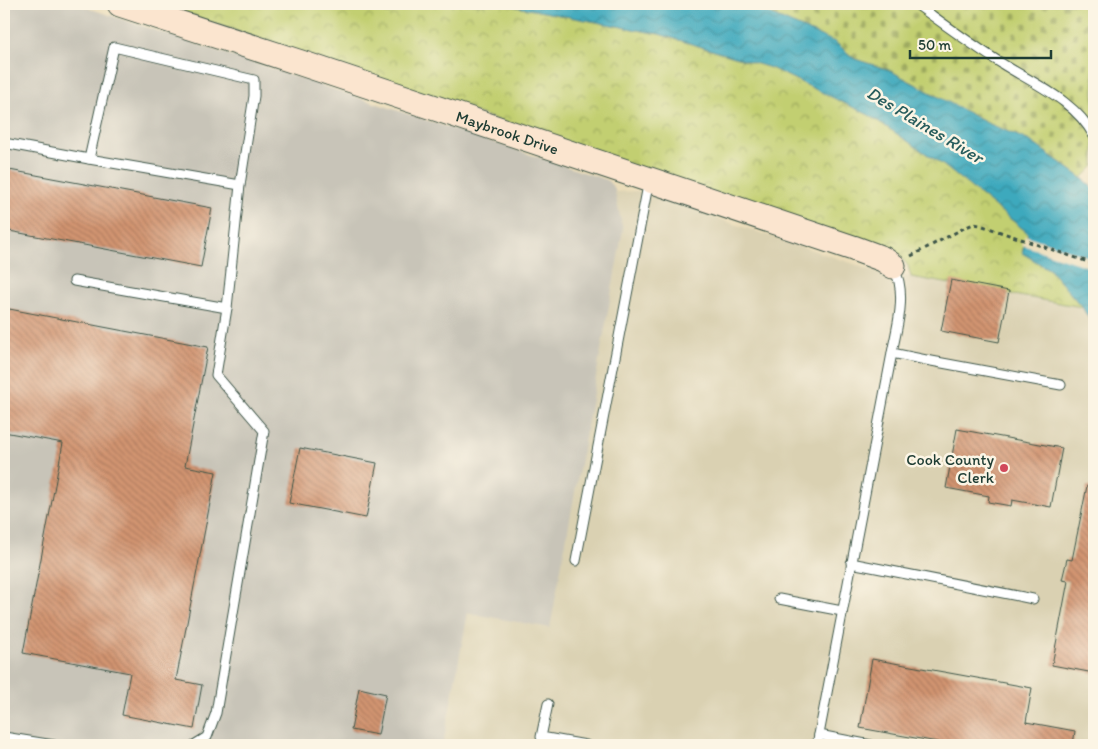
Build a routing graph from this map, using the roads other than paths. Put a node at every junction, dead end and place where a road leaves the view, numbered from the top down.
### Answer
1 (120, 4) edge
2 (916, 4) edge
3 (1094, 136) edge
4 (4, 143) edge
5 (89, 159) junction
6 (649, 180) junction
7 (240, 185) junction
8 (893, 266) joint
9 (74, 282) dead end
10 (227, 308) junction
11 (892, 353) junction
12 (1061, 385) dead end
13 (576, 561) dead end
14 (851, 563) junction
15 (779, 599) dead end
16 (1033, 599) dead end
17 (842, 611) junction
18 (548, 704) dead end
19 (819, 735) junction
20 (4, 737) edge
21 (54, 745) edge
22 (194, 745) edge
23 (586, 745) edge
24 (817, 745) edge
25 (871, 745) edge

1 - 6 street, Maybrook Drive
2 - 3 lane
4 - 5 lane
5 - 7 lane
5 - 7 lane
6 - 8 street, Maybrook Drive
6 - 13 lane
7 - 10 lane
8 - 11 lane
9 - 10 lane
10 - 22 lane
11 - 12 lane
11 - 14 lane
14 - 16 lane
14 - 17 lane
15 - 17 lane
17 - 19 lane
18 - 23 lane
19 - 24 lane
19 - 25 lane
20 - 21 lane

